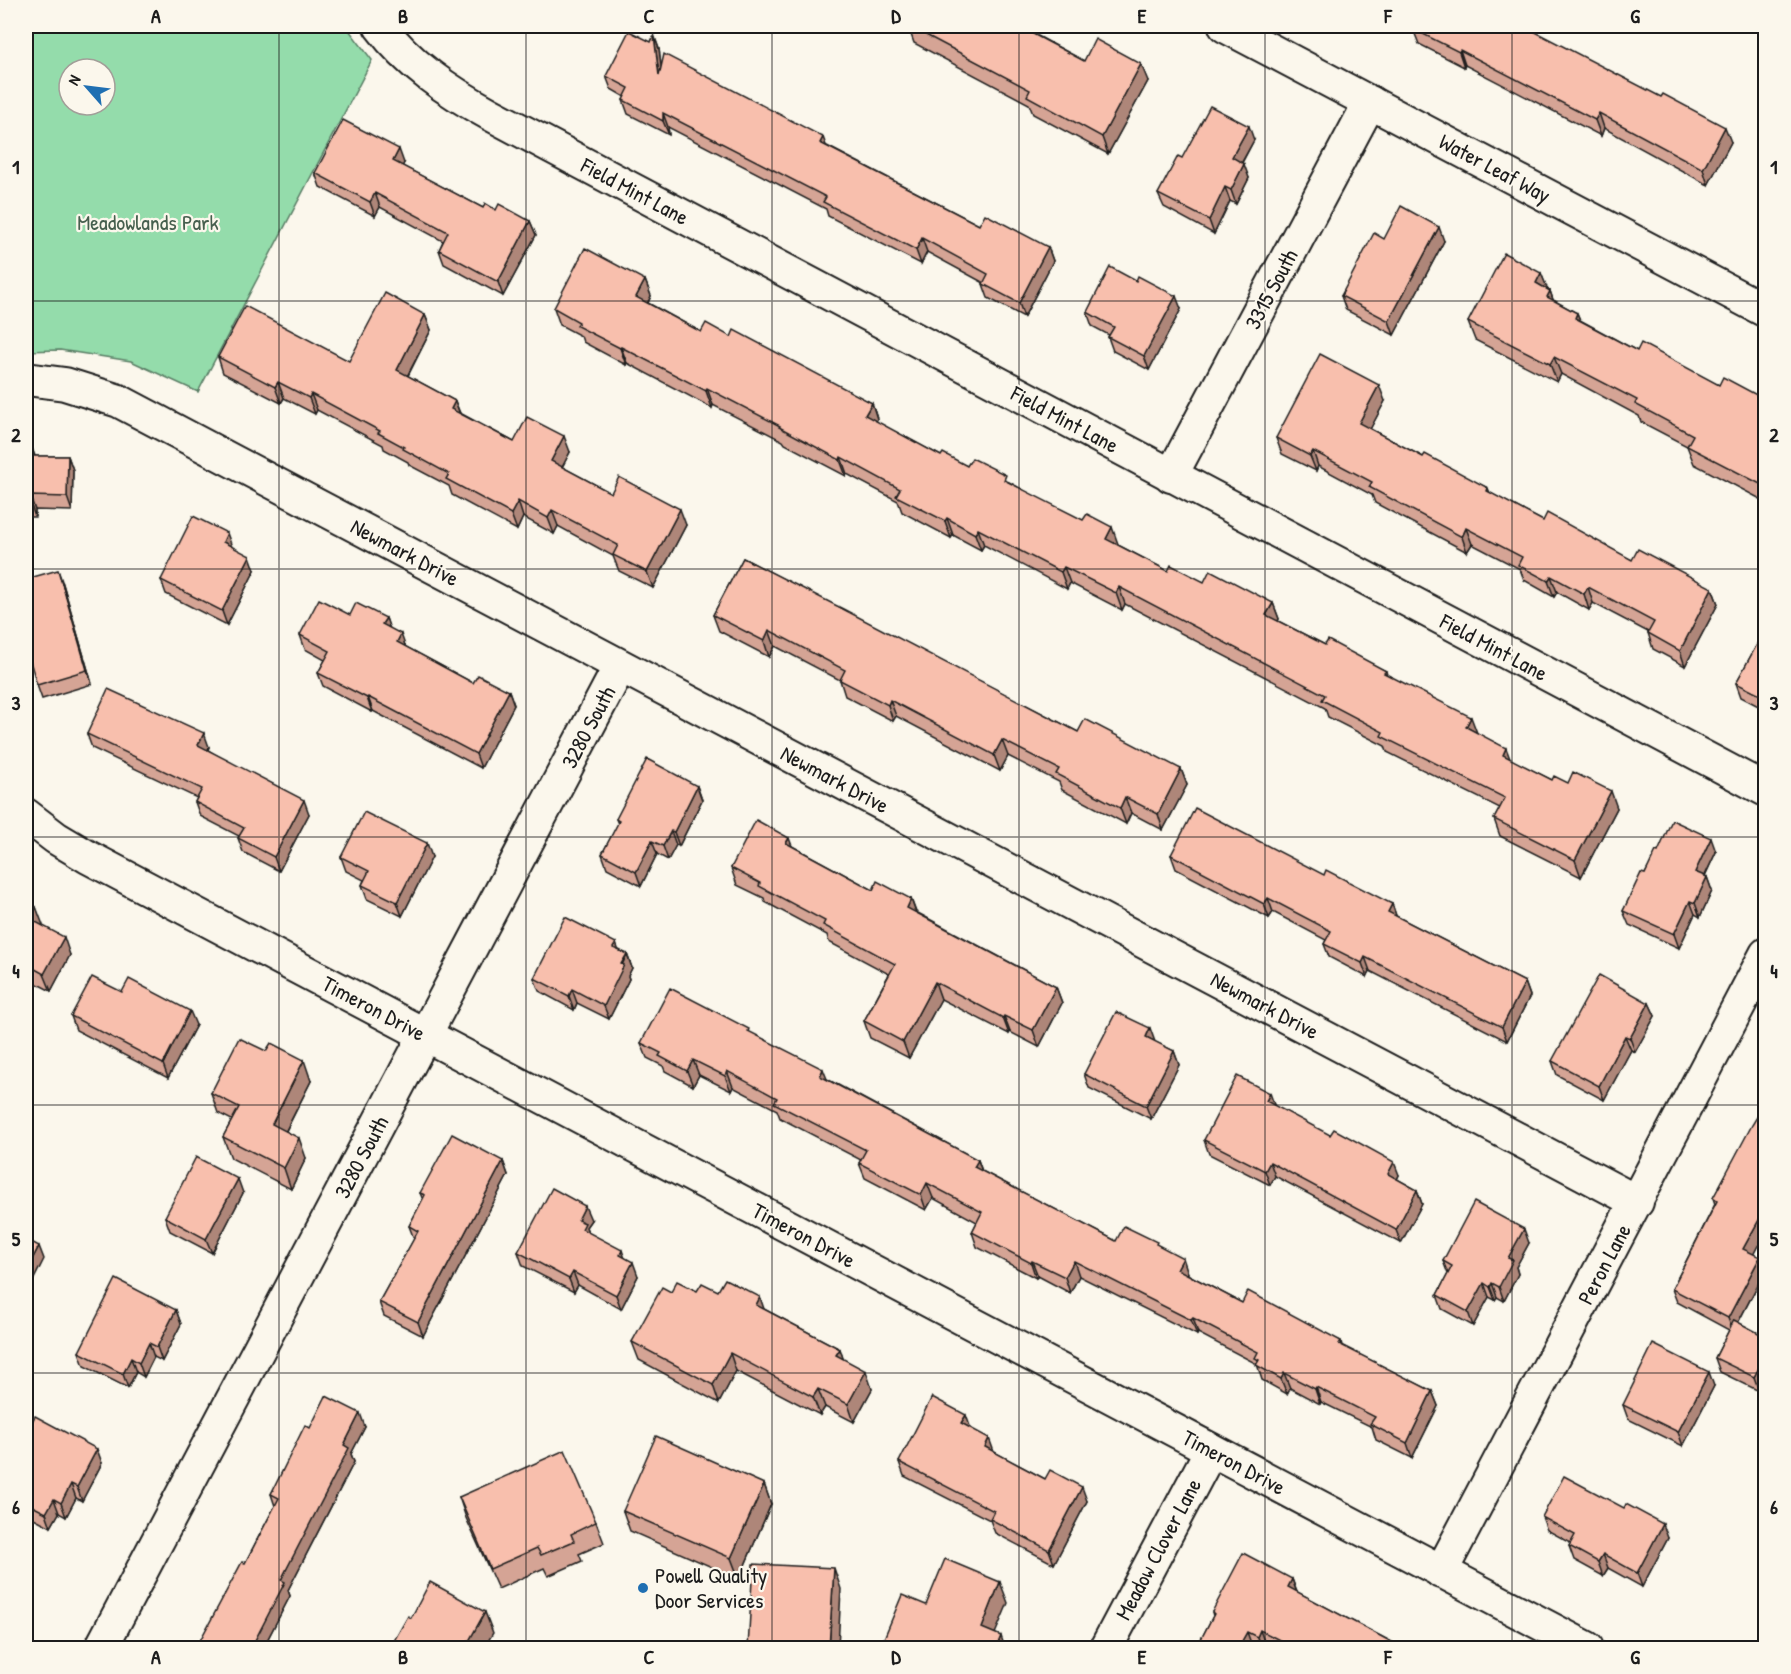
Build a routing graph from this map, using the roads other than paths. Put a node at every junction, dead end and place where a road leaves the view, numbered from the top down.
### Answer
1 (380, 26) edge
2 (1225, 26) edge
3 (1371, 102) junction
4 (1766, 311) edge
5 (26, 379) edge
6 (1171, 476) junction
7 (620, 666) junction
8 (1766, 790) edge
9 (26, 815) edge
10 (1766, 954) edge
11 (426, 1035) junction
12 (1637, 1202) junction
13 (1211, 1450) junction
14 (1441, 1572) junction
15 (101, 1648) edge
16 (1106, 1648) edge
17 (1587, 1648) edge

1 - 6 street, Field Mint Lane
2 - 3 street, Water Leaf Way
3 - 4 street, Water Leaf Way
3 - 6 street, 3315 South
5 - 7 street, Newmark Drive
6 - 8 street, Field Mint Lane
7 - 11 street, 3280 South
7 - 12 street, Newmark Drive
9 - 11 street, Timeron Drive
10 - 12 street, Peron Lane
11 - 13 street, Timeron Drive
11 - 15 street, 3280 South
12 - 14 street, Peron Lane
13 - 14 street, Timeron Drive
13 - 16 street, Meadow Clover Lane
14 - 17 street, Timeron Drive

